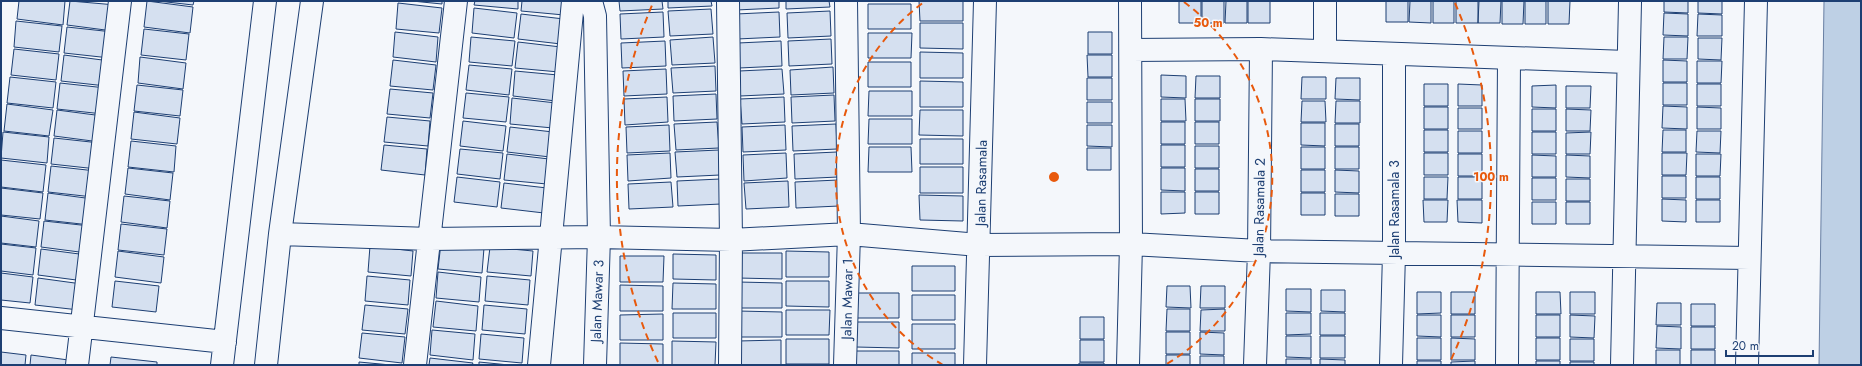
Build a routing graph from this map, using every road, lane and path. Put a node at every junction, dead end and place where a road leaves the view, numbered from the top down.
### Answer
1 (120, 1) edge
2 (265, 1) edge
3 (312, 1) edge
4 (456, 1) edge
5 (573, 1) edge
6 (592, 1) edge
7 (728, 1) edge
8 (846, 1) edge
9 (985, 1) edge
10 (1130, 1) edge
11 (1325, 1) edge
12 (1756, 1) edge
13 (1630, 2) edge
14 (1261, 49) junction
15 (1131, 50) junction
16 (1326, 51) junction
17 (1394, 54) junction
18 (1509, 59) junction
19 (1627, 62) junction
20 (280, 234) junction
21 (849, 234) junction
22 (599, 237) junction
23 (552, 238) junction
24 (430, 239) junction
25 (731, 240) junction
26 (1131, 244) junction
27 (979, 245) junction
28 (1259, 251) junction
29 (1394, 253) junction
30 (1508, 255) junction
31 (1623, 255) junction
32 (1749, 258) junction
33 (1, 318) edge
34 (81, 327) junction
35 (225, 342) junction
36 (77, 365) edge
37 (222, 365) edge
38 (266, 365) edge
39 (415, 365) edge
40 (539, 365) edge
41 (595, 365) edge
42 (730, 365) edge
43 (845, 365) edge
44 (975, 365) edge
45 (1128, 365) edge
46 (1255, 365) edge
47 (1391, 365) edge
48 (1507, 365) edge
49 (1622, 365) edge
50 (1747, 365) edge

1 - 34 street
2 - 35 street
3 - 20 street
4 - 24 street
5 - 23 street
6 - 22 street, Jalan Mawar 3
7 - 25 street
8 - 21 street, Jalan Mawar 1
9 - 27 street, Jalan Rasamala
10 - 15 street
11 - 16 street
12 - 32 street
13 - 19 street
14 - 15 street
14 - 16 street
14 - 28 street, Jalan Rasamala 2
15 - 26 street
16 - 17 street
17 - 18 street
17 - 29 street, Jalan Rasamala 3
18 - 19 street
18 - 30 street
19 - 31 street
20 - 24 street
20 - 38 street
21 - 25 street
21 - 27 street
21 - 43 street, Jalan Mawar 1
22 - 23 street
22 - 25 street
22 - 41 street, Jalan Mawar 3
23 - 24 street
23 - 40 street
24 - 39 street
25 - 42 street
26 - 27 street
26 - 28 street
26 - 45 street
27 - 44 street, Jalan Rasamala
28 - 29 street
28 - 46 street, Jalan Rasamala 2
29 - 30 street
29 - 47 street, Jalan Rasamala 3
30 - 31 street
30 - 48 street
31 - 32 street
31 - 49 street
32 - 50 street
33 - 34 street
34 - 35 street
34 - 36 street
35 - 37 street

